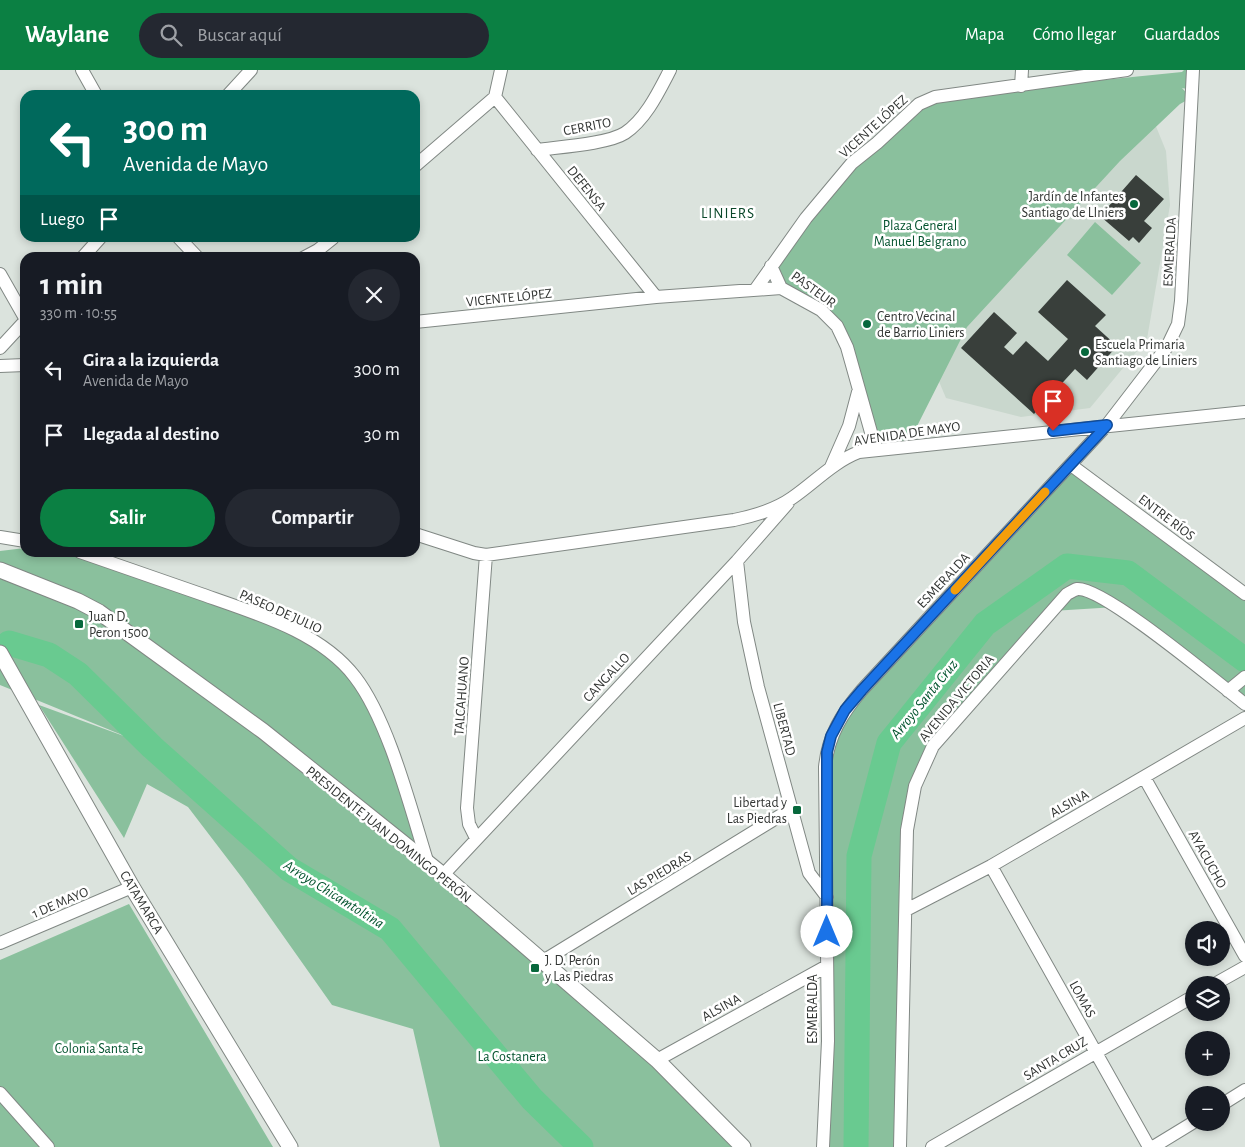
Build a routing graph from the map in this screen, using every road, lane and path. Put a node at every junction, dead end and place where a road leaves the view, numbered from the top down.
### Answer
1 (82, 70) edge
2 (251, 70) edge
3 (501, 70) edge
4 (670, 70) edge
5 (1022, 70) edge
6 (1127, 70) edge
7 (1193, 70) edge
8 (1021, 86) junction
9 (93, 90) edge
10 (233, 90) edge
11 (495, 97) junction
12 (537, 150) junction
13 (420, 162) edge
14 (96, 242) edge
15 (183, 242) edge
16 (329, 242) edge
17 (87, 252) edge
18 (192, 252) edge
19 (320, 252) edge
20 (771, 266) junction
21 (0, 274) edge
22 (781, 288) junction
23 (755, 290) junction
24 (656, 297) junction
25 (20, 311) edge
26 (420, 321) edge
27 (20, 326) edge
28 (0, 348) edge
29 (20, 365) edge
30 (0, 366) edge
31 (858, 392) junction
32 (1245, 412) edge
33 (1107, 425) junction
34 (876, 450) junction
35 (1071, 465) junction
36 (831, 468) junction
37 (791, 499) junction
38 (420, 536) edge
39 (3, 539) edge
40 (20, 541) edge
41 (486, 555) junction
42 (94, 557) edge
43 (737, 561) junction
44 (0, 570) edge
45 (1245, 594) edge
46 (2, 663) edge
47 (1245, 678) edge
48 (1228, 691) junction
49 (1245, 704) edge
50 (1245, 718) edge
51 (1144, 777) junction
52 (791, 809) junction
53 (476, 838) junction
54 (428, 864) junction
55 (991, 866) junction
56 (442, 875) junction
57 (132, 887) junction
58 (826, 897) junction
59 (906, 910) junction
60 (0, 943) edge
61 (1245, 956) edge
62 (543, 961) junction
63 (827, 966) junction
64 (1245, 967) edge
65 (1228, 976) edge
66 (1185, 1001) edge
67 (1096, 1051) junction
68 (657, 1060) junction
69 (1245, 1090) edge
70 (0, 1093) edge
71 (1230, 1099) edge
72 (1185, 1127) edge
73 (48, 1147) edge
74 (290, 1147) edge
75 (743, 1147) edge
76 (823, 1147) edge
77 (900, 1147) edge
78 (932, 1147) edge
79 (1149, 1147) edge
80 (1153, 1147) edge

1 - 9 street
2 - 10 street
3 - 11 street
4 - 12 street, CERRITO
5 - 8 street
6 - 8 street, VICENTE LÓPEZ
7 - 33 street, ESMERALDA
8 - 20 street, VICENTE LÓPEZ
11 - 12 street, DEFENSA
11 - 13 street
12 - 24 street, DEFENSA
14 - 17 street
15 - 18 street
16 - 19 street
20 - 22 street, PASTEUR
20 - 23 street, VICENTE LÓPEZ
21 - 25 street
22 - 23 street, VICENTE LÓPEZ
22 - 31 street, PASTEUR
23 - 24 street, VICENTE LÓPEZ
24 - 26 street, VICENTE LÓPEZ
27 - 28 street
29 - 30 street
31 - 34 street, PASTEUR
31 - 36 street, PASTEUR
32 - 33 street, AVENIDA DE MAYO
33 - 34 street, AVENIDA DE MAYO
33 - 35 street, ESMERALDA
34 - 36 street, AVENIDA DE MAYO
35 - 45 street, ENTRE RÍOS
35 - 58 street, ESMERALDA
36 - 37 street, AVENIDA DE MAYO
37 - 41 street, AVENIDA DE MAYO
37 - 43 street, CANGALLO
38 - 41 street, AVENIDA DE MAYO
39 - 40 street
41 - 53 street, TALCAHUANO
42 - 54 street, PASEO DE JULIO
43 - 52 street, LIBERTAD
43 - 53 street, CANGALLO
44 - 54 street, PRESIDENTE JUAN DOMINGO PERÓN
46 - 57 street, CATAMARCA
47 - 48 street
48 - 49 street, AVENIDA VICTORIA
48 - 59 street, AVENIDA VICTORIA
50 - 51 street, ALSINA
51 - 55 street, ALSINA
51 - 61 street, AYACUCHO
52 - 58 street, LIBERTAD
52 - 62 street, LAS PIEDRAS
53 - 56 street, CANGALLO
54 - 56 street, PRESIDENTE JUAN DOMINGO PERÓN
55 - 59 street, ALSINA
55 - 67 street, LOMAS
56 - 62 street, PRESIDENTE JUAN DOMINGO PERÓN
57 - 60 street, 1 DE MAYO
57 - 74 street, CATAMARCA
58 - 63 street, ESMERALDA
59 - 77 street, AVENIDA VICTORIA
62 - 68 street, PRESIDENTE JUAN DOMINGO PERÓN
63 - 68 street, ALSINA
63 - 76 street, ESMERALDA
64 - 65 street
66 - 67 street, SANTA CRUZ
67 - 78 street, SANTA CRUZ
67 - 79 street, LOMAS
68 - 75 street, PRESIDENTE JUAN DOMINGO PERÓN
69 - 71 street
70 - 73 street
72 - 80 street

